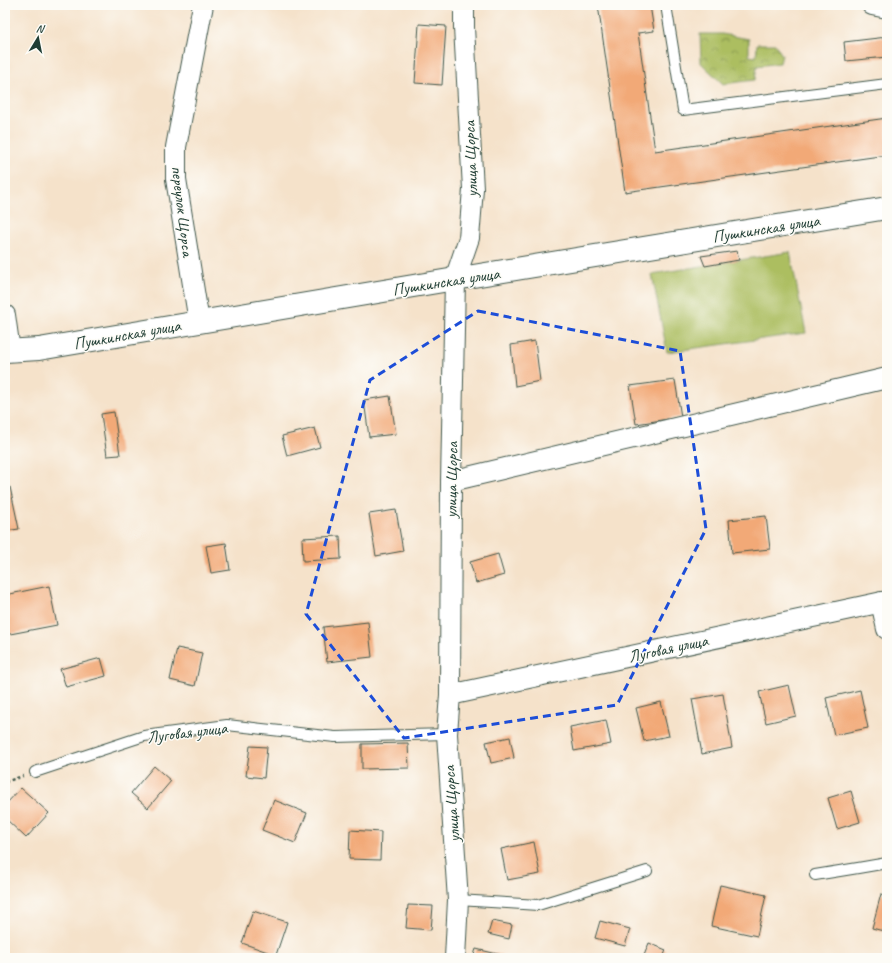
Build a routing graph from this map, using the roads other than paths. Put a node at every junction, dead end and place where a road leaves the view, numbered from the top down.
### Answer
1 (203, 5) edge
2 (464, 5) edge
3 (666, 5) edge
4 (872, 5) edge
5 (887, 8) edge
6 (887, 84) edge
7 (887, 208) edge
8 (455, 279) junction
9 (5, 315) edge
10 (198, 322) junction
11 (8, 351) edge
12 (887, 378) edge
13 (451, 481) junction
14 (884, 601) edge
15 (887, 629) edge
16 (450, 695) junction
17 (447, 734) junction
18 (35, 772) road end
19 (887, 863) edge
20 (647, 871) dead end
21 (814, 875) dead end
22 (458, 900) junction
23 (455, 958) edge

1 - 10 street, переулок Щорса
2 - 8 street, улица Щорса
3 - 6 lane
4 - 5 street
7 - 8 street, Пушкинская улица
8 - 10 street, Пушкинская улица
8 - 13 street, улица Щорса
9 - 11 street
10 - 11 street, Пушкинская улица
12 - 13 street
13 - 16 street, улица Щорса
14 - 15 street
14 - 16 street, Луговая улица
16 - 17 street, улица Щорса
17 - 18 lane, Луговая улица
17 - 22 street, улица Щорса
19 - 21 lane
20 - 22 lane
22 - 23 street, улица Щорса

